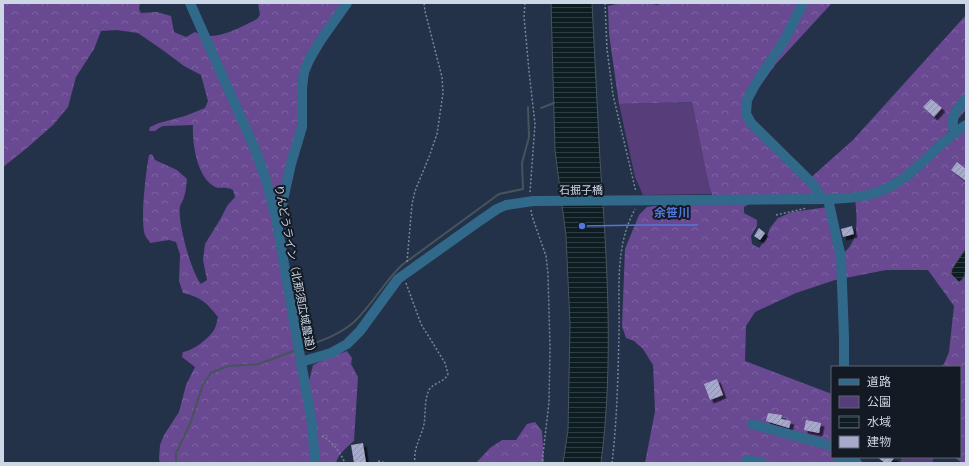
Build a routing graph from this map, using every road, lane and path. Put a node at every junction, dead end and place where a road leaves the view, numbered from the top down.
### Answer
1 (190, 3) edge
2 (347, 3) edge
3 (424, 3) edge
4 (525, 3) edge
5 (605, 3) edge
6 (803, 3) edge
7 (966, 98) edge
8 (966, 125) edge
9 (954, 133) junction
10 (825, 199) junction
11 (634, 200) junction
12 (531, 201) junction
13 (810, 208) dead end
14 (776, 215) dead end
15 (276, 218) junction
16 (405, 273) junction
17 (301, 362) junction
18 (844, 366) edge
19 (752, 424) dead end
20 (313, 434) junction
21 (831, 446) edge
22 (378, 461) dead end
23 (315, 463) edge
24 (345, 463) edge
25 (386, 463) edge
26 (415, 463) edge
27 (542, 463) edge
28 (612, 463) edge
29 (747, 463) edge
30 (762, 463) edge

1 - 15 street, りんどうライン（北那須広域農道）
2 - 15 street
3 - 16 path
4 - 12 path
5 - 11 path
6 - 10 street
7 - 9 street
8 - 9 street, 石掘子橋
9 - 10 street, 石掘子橋
10 - 11 street, 石掘子橋
10 - 18 street
11 - 12 street, 石掘子橋
11 - 28 path
12 - 16 street, 石掘子橋
12 - 27 path
13 - 14 path
15 - 17 street, りんどうライン（北那須広域農道）
16 - 17 street, 石掘子橋
16 - 26 path
17 - 20 street, りんどうライン（北那須広域農道）
19 - 21 street
20 - 23 street, りんどうライン（北那須広域農道）
20 - 24 path
22 - 25 path
29 - 30 street

